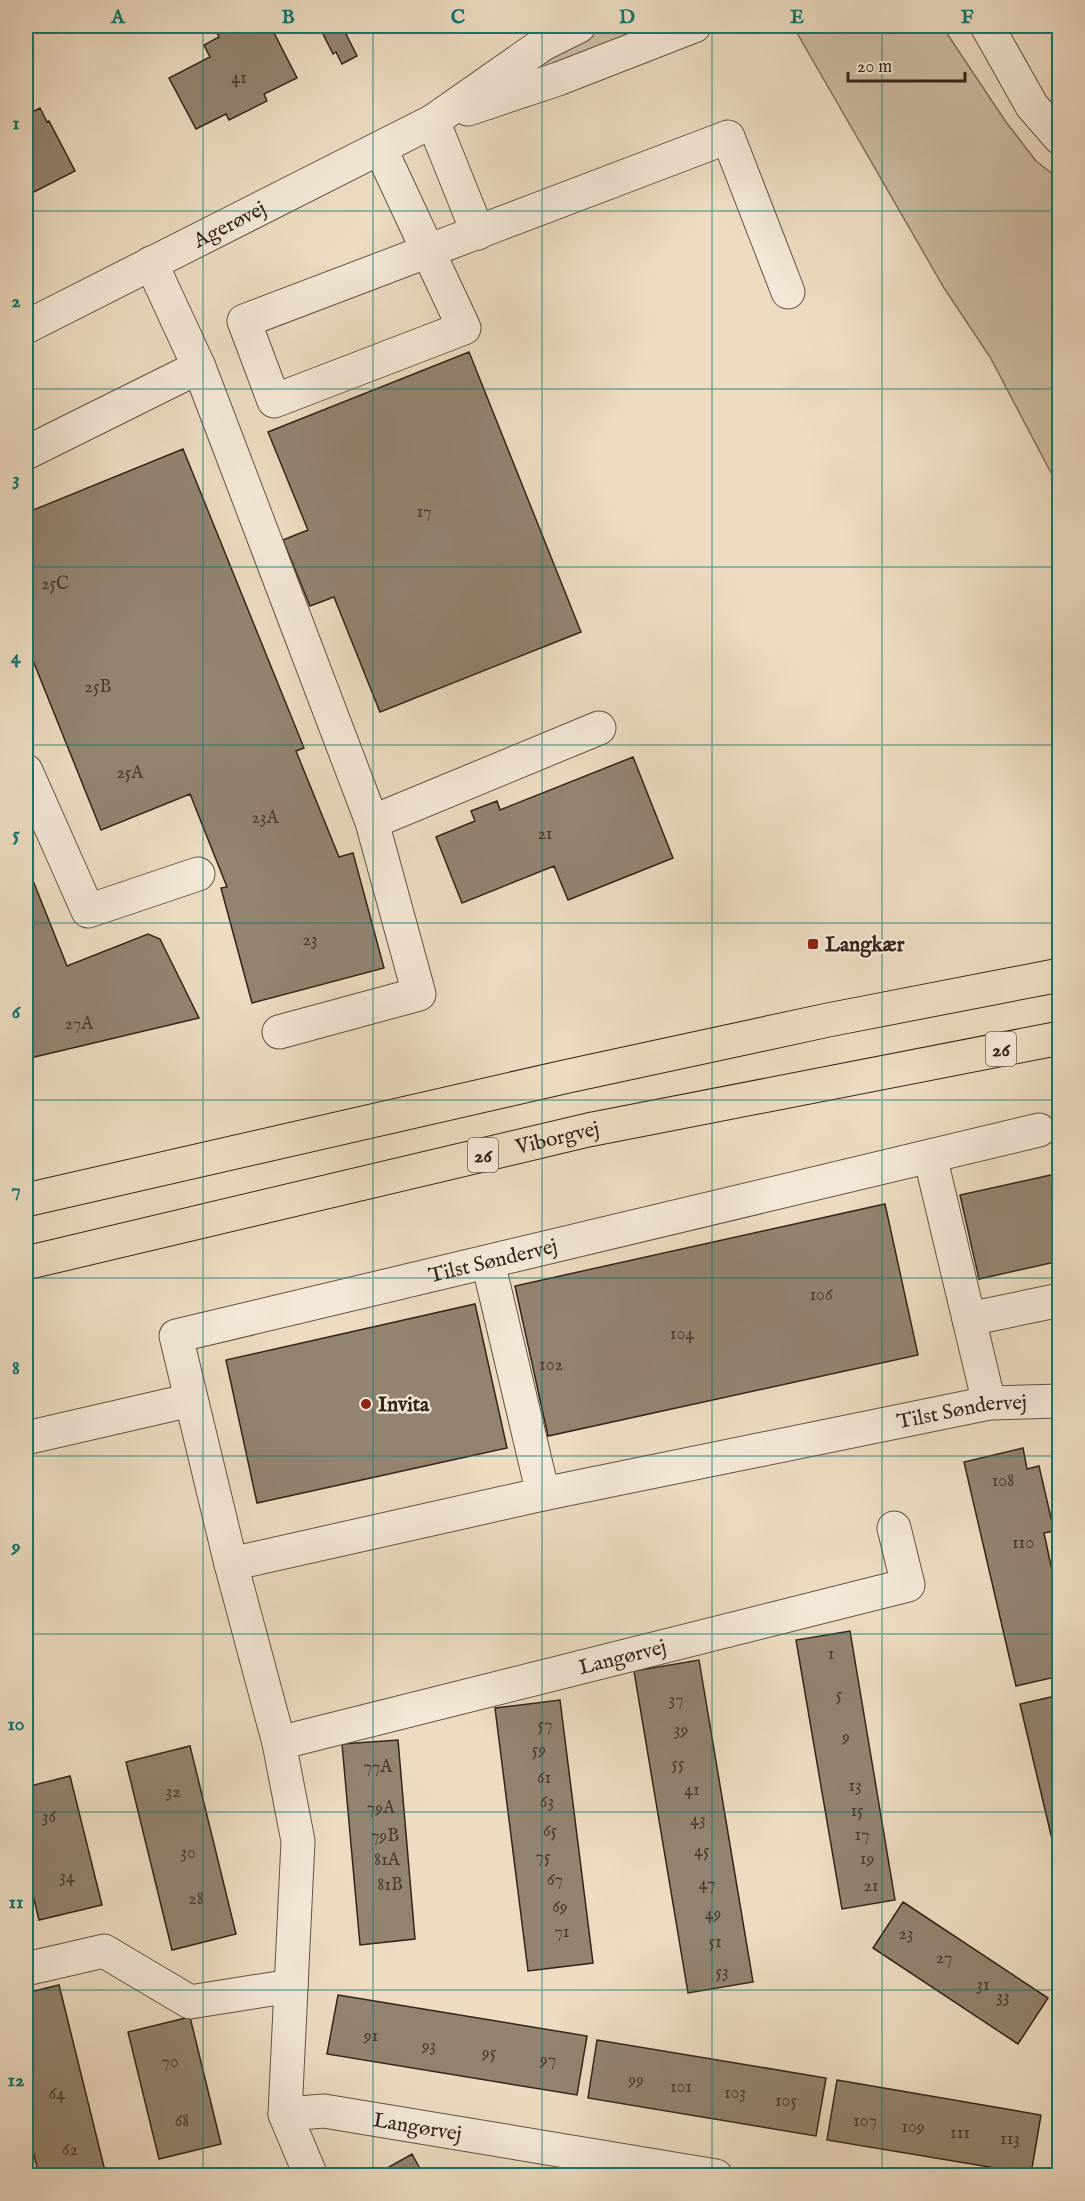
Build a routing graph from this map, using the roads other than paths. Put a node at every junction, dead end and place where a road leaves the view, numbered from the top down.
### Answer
1 (579, 26) edge
2 (694, 26) edge
3 (987, 26) edge
4 (433, 121) junction
5 (1059, 138) edge
6 (380, 148) junction
7 (478, 233) junction
8 (429, 251) junction
9 (151, 263) junction
10 (788, 292) dead end
11 (26, 327) edge
12 (199, 367) junction
13 (26, 453) edge
14 (599, 728) dead end
15 (26, 771) edge
16 (372, 822) junction
17 (198, 874) dead end
18 (1059, 975) edge
19 (279, 1032) dead end
20 (1059, 1038) edge
21 (1039, 1130) dead end
22 (930, 1156) junction
23 (26, 1200) edge
24 (488, 1262) junction
25 (26, 1263) edge
26 (1059, 1300) edge
27 (969, 1319) junction
28 (191, 1400) junction
29 (1059, 1401) edge
30 (989, 1403) junction
31 (26, 1438) edge
32 (543, 1494) junction
33 (894, 1528) dead end
34 (231, 1564) junction
35 (279, 1743) junction
36 (26, 1969) edge
37 (291, 1986) junction
38 (285, 2114) junction
39 (547, 2162) edge
40 (311, 2175) edge
41 (716, 2175) edge

1 - 4 street, Agerøvej
2 - 4 street, Agerøvej
3 - 5 street
4 - 6 street, Agerøvej
4 - 7 street
6 - 8 street
6 - 9 street, Agerøvej
7 - 8 street
7 - 10 street
8 - 8 street
9 - 11 street, Agerøvej
9 - 12 street
12 - 13 street
12 - 16 street
14 - 16 street
15 - 17 street
16 - 19 street
18 - 23 main road
20 - 25 main road, Viborgvej / 26
21 - 22 street, Tilst Søndervej
22 - 24 street, Tilst Søndervej
22 - 27 street
24 - 28 street, Tilst Søndervej
24 - 32 street
26 - 27 street
27 - 30 street
28 - 31 street
28 - 34 street
29 - 30 street, Tilst Søndervej
30 - 32 street, Tilst Søndervej
32 - 34 street, Tilst Søndervej
33 - 35 street, Langørvej
34 - 35 street
35 - 37 street
36 - 37 street
37 - 38 street
38 - 39 street, Langørvej
38 - 40 street
39 - 41 street, Langørvej

